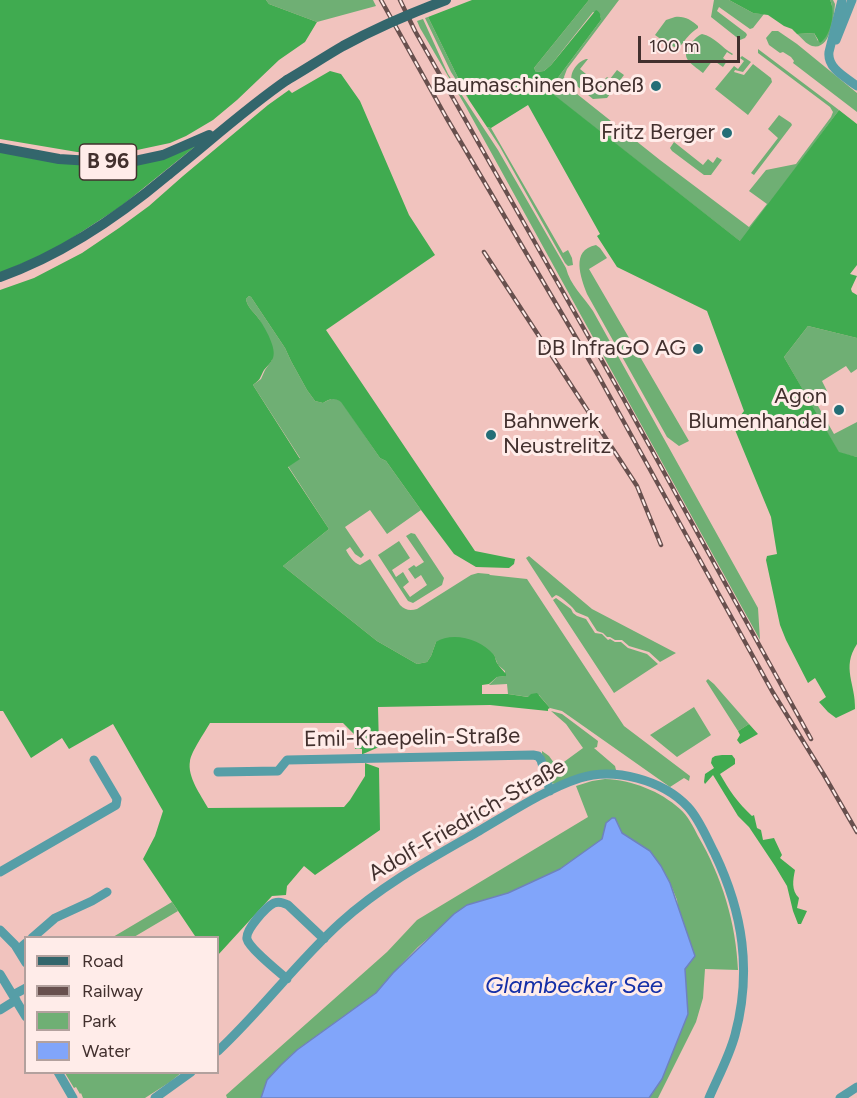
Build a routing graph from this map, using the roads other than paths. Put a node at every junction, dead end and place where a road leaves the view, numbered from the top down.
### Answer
1 (446, 0) edge
2 (836, 0) edge
3 (852, 0) edge
4 (841, 5) edge
5 (829, 52) junction
6 (857, 86) edge
7 (223, 128) junction
8 (0, 148) edge
9 (3, 276) edge
10 (94, 760) dead end
11 (218, 772) dead end
12 (549, 791) junction
13 (0, 872) edge
14 (107, 892) dead end
15 (0, 930) edge
16 (34, 936) edge
17 (324, 939) junction
18 (22, 946) edge
19 (0, 974) edge
20 (287, 979) junction
21 (24, 989) edge
22 (9, 994) edge
23 (0, 1010) edge
24 (24, 1014) edge
25 (219, 1050) edge
26 (59, 1074) edge
27 (188, 1074) edge
28 (857, 1087) edge
29 (73, 1098) edge
30 (155, 1098) edge
31 (709, 1098) edge
32 (840, 1098) edge

1 - 7 main road, B 96, bridge
2 - 4 street
3 - 5 street
4 - 5 street
5 - 6 street
7 - 8 main road, B 96
7 - 9 main road, B 96
10 - 13 street
11 - 12 street, Emil-Kraepelin-Straße
12 - 17 street, Adolf-Friedrich-Straße
12 - 31 street, Adolf-Friedrich-Straße
14 - 16 street
15 - 18 street
17 - 20 street, Adolf-Friedrich-Straße
17 - 20 street
19 - 22 street
20 - 25 street, Adolf-Friedrich-Straße
21 - 22 street
22 - 23 street
22 - 24 street
26 - 29 street
27 - 30 street
28 - 32 street

